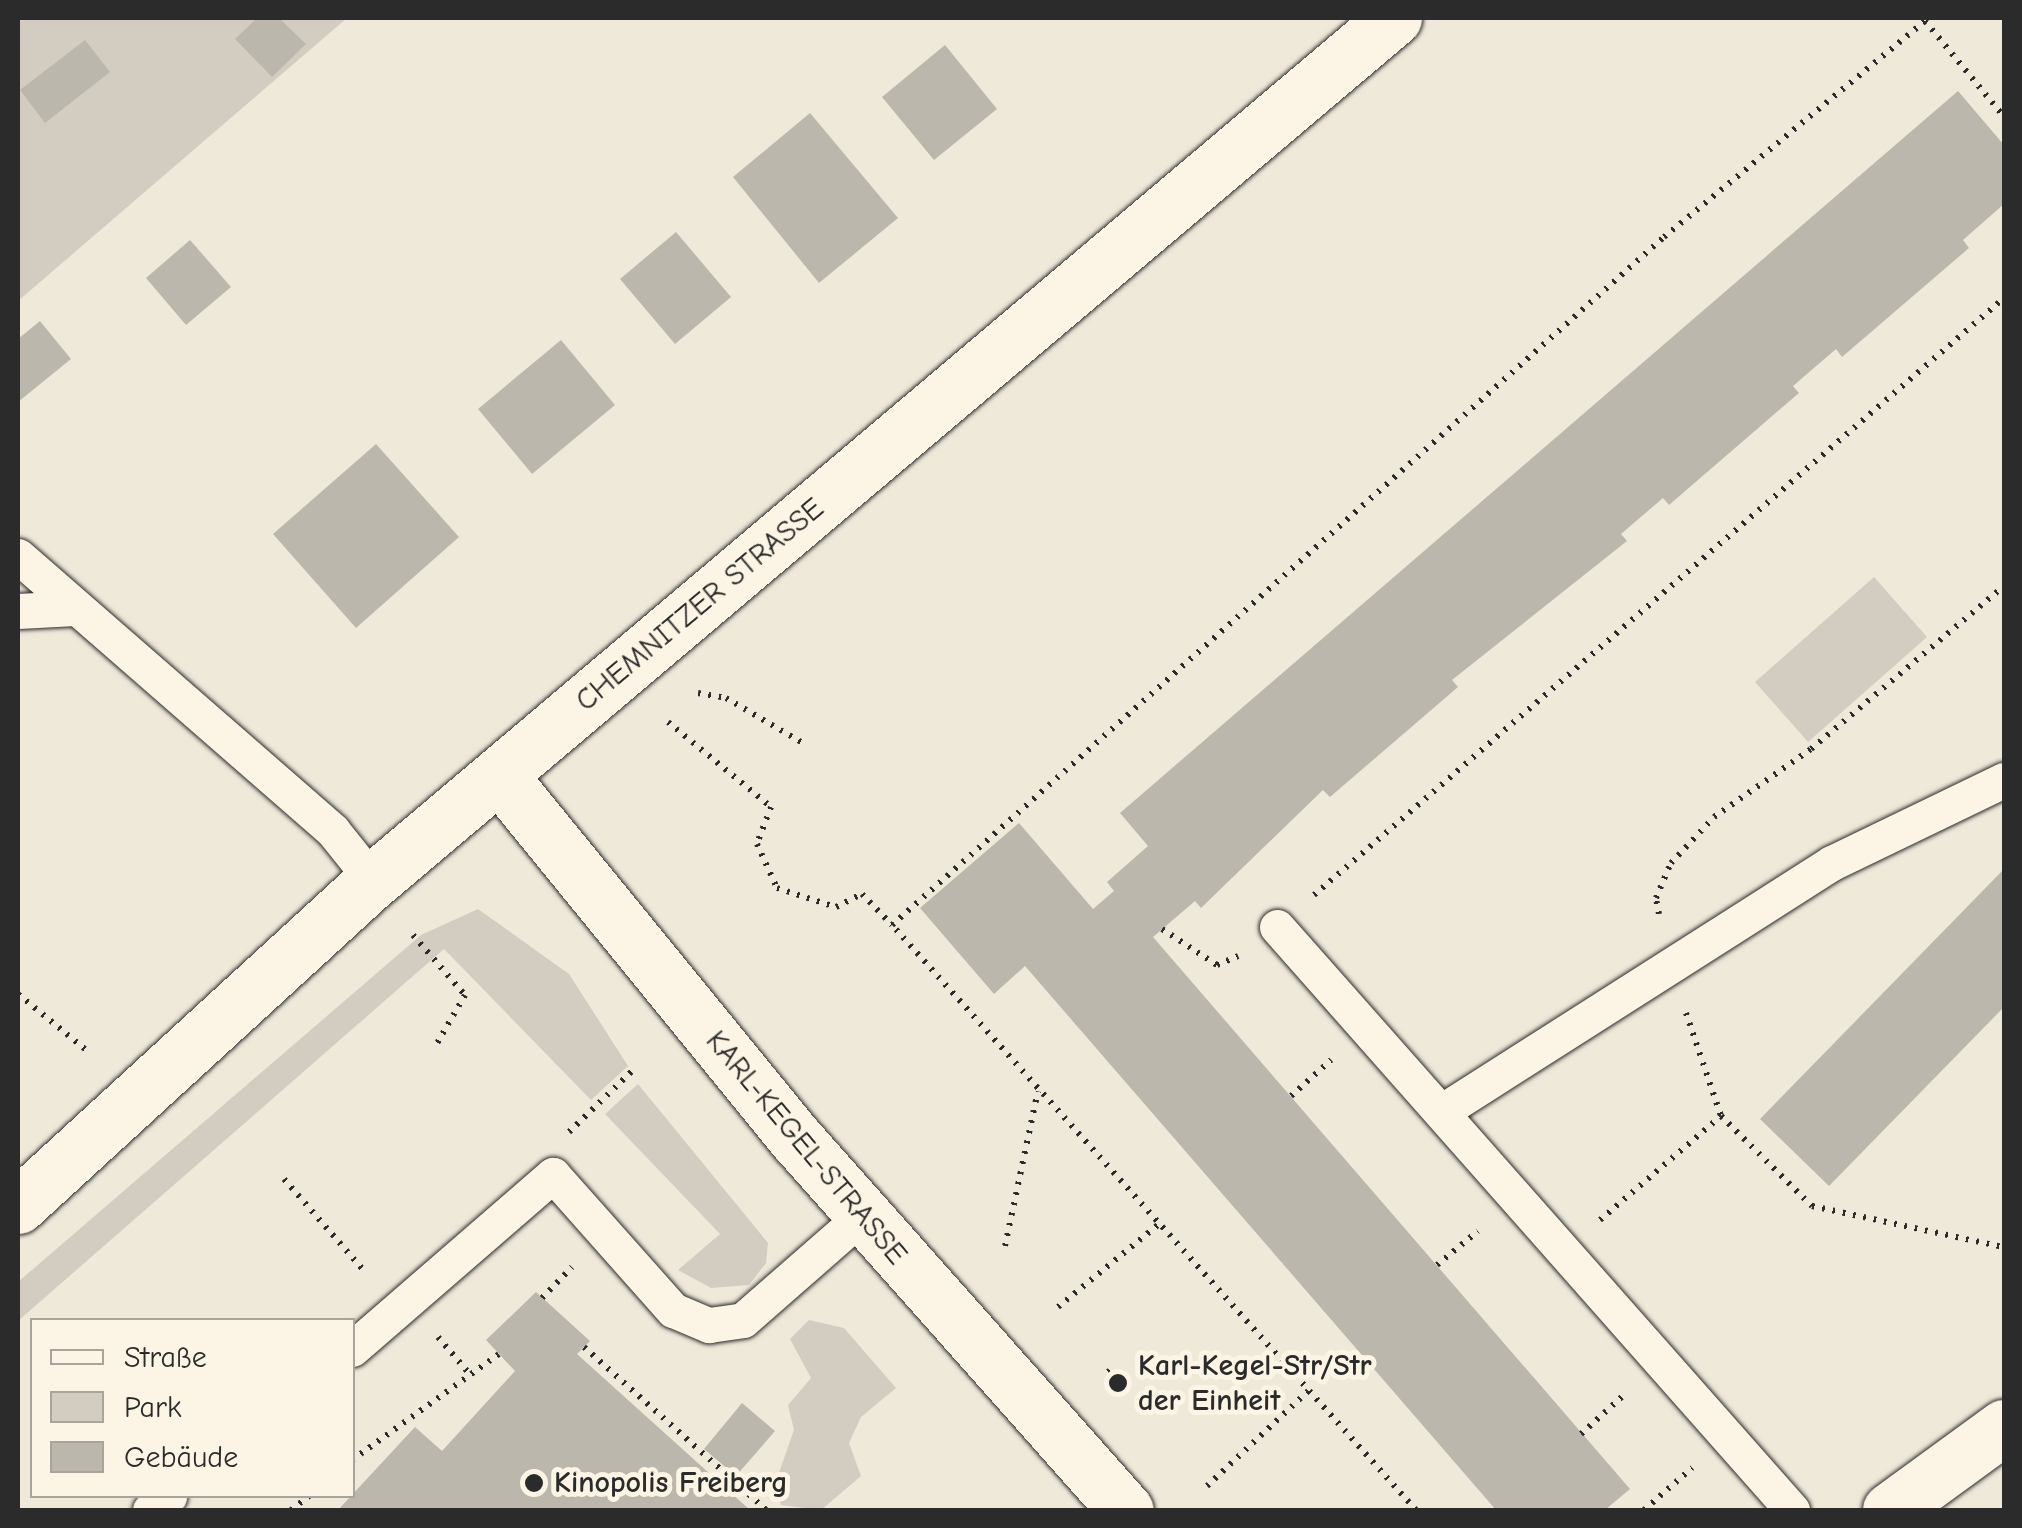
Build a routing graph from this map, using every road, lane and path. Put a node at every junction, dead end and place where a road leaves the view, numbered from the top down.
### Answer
1 (1394, 18) edge
2 (1923, 19) edge
3 (2004, 117) edge
4 (2004, 298) edge
5 (18, 556) edge
6 (2004, 586) edge
7 (76, 608) junction
8 (18, 611) edge
9 (698, 693) dead end
10 (668, 722) dead end
11 (801, 742) dead end
12 (499, 776) junction
13 (2004, 780) edge
14 (374, 881) junction
15 (892, 926) junction
16 (1162, 930) dead end
17 (413, 935) dead end
18 (1264, 939) junction
19 (1668, 961) junction
20 (18, 994) edge
21 (436, 1044) dead end
22 (84, 1048) dead end
23 (1338, 1053) dead end
24 (636, 1067) dead end
25 (1038, 1090) junction
26 (1291, 1096) dead end
27 (1444, 1110) junction
28 (1721, 1116) junction
29 (554, 1146) dead end
30 (284, 1179) dead end
31 (18, 1206) edge
32 (862, 1216) junction
33 (1602, 1218) dead end
34 (1159, 1224) junction
35 (1486, 1224) dead end
36 (1005, 1246) dead end
37 (2004, 1247) edge
38 (1437, 1265) dead end
39 (1058, 1308) dead end
40 (400, 1312) junction
41 (355, 1347) edge
42 (584, 1348) dead end
43 (499, 1354) dead end
44 (1308, 1390) junction
45 (1628, 1390) dead end
46 (2004, 1427) edge
47 (1581, 1434) dead end
48 (355, 1458) edge
49 (1694, 1466) dead end
50 (1207, 1486) dead end
51 (766, 1510) edge
52 (1126, 1510) edge
53 (1416, 1510) edge
54 (1644, 1510) edge
55 (1792, 1510) edge
56 (1890, 1510) edge

1 - 12 main road, CHEMNITZER STRASSE
2 - 3 path
2 - 15 path
4 - 18 path
5 - 7 lane
6 - 19 path
7 - 8 lane
7 - 14 lane
9 - 11 path
10 - 15 path
12 - 14 main road, CHEMNITZER STRASSE
12 - 32 main road, KARL-KEGEL-STRASSE
13 - 19 lane
14 - 31 main road, CHEMNITZER STRASSE
15 - 25 path
16 - 18 path
17 - 21 path
18 - 27 lane
19 - 27 lane
19 - 28 path
20 - 22 path
23 - 26 path
24 - 29 path
25 - 34 path
25 - 36 path
27 - 55 lane
28 - 33 path
28 - 37 path
30 - 40 path
32 - 40 lane
32 - 52 main road, KARL-KEGEL-STRASSE
34 - 39 path
34 - 44 path
35 - 38 path
40 - 41 lane
42 - 51 path
43 - 48 path
44 - 50 path
44 - 53 path
45 - 47 path
46 - 56 main road
49 - 54 path

